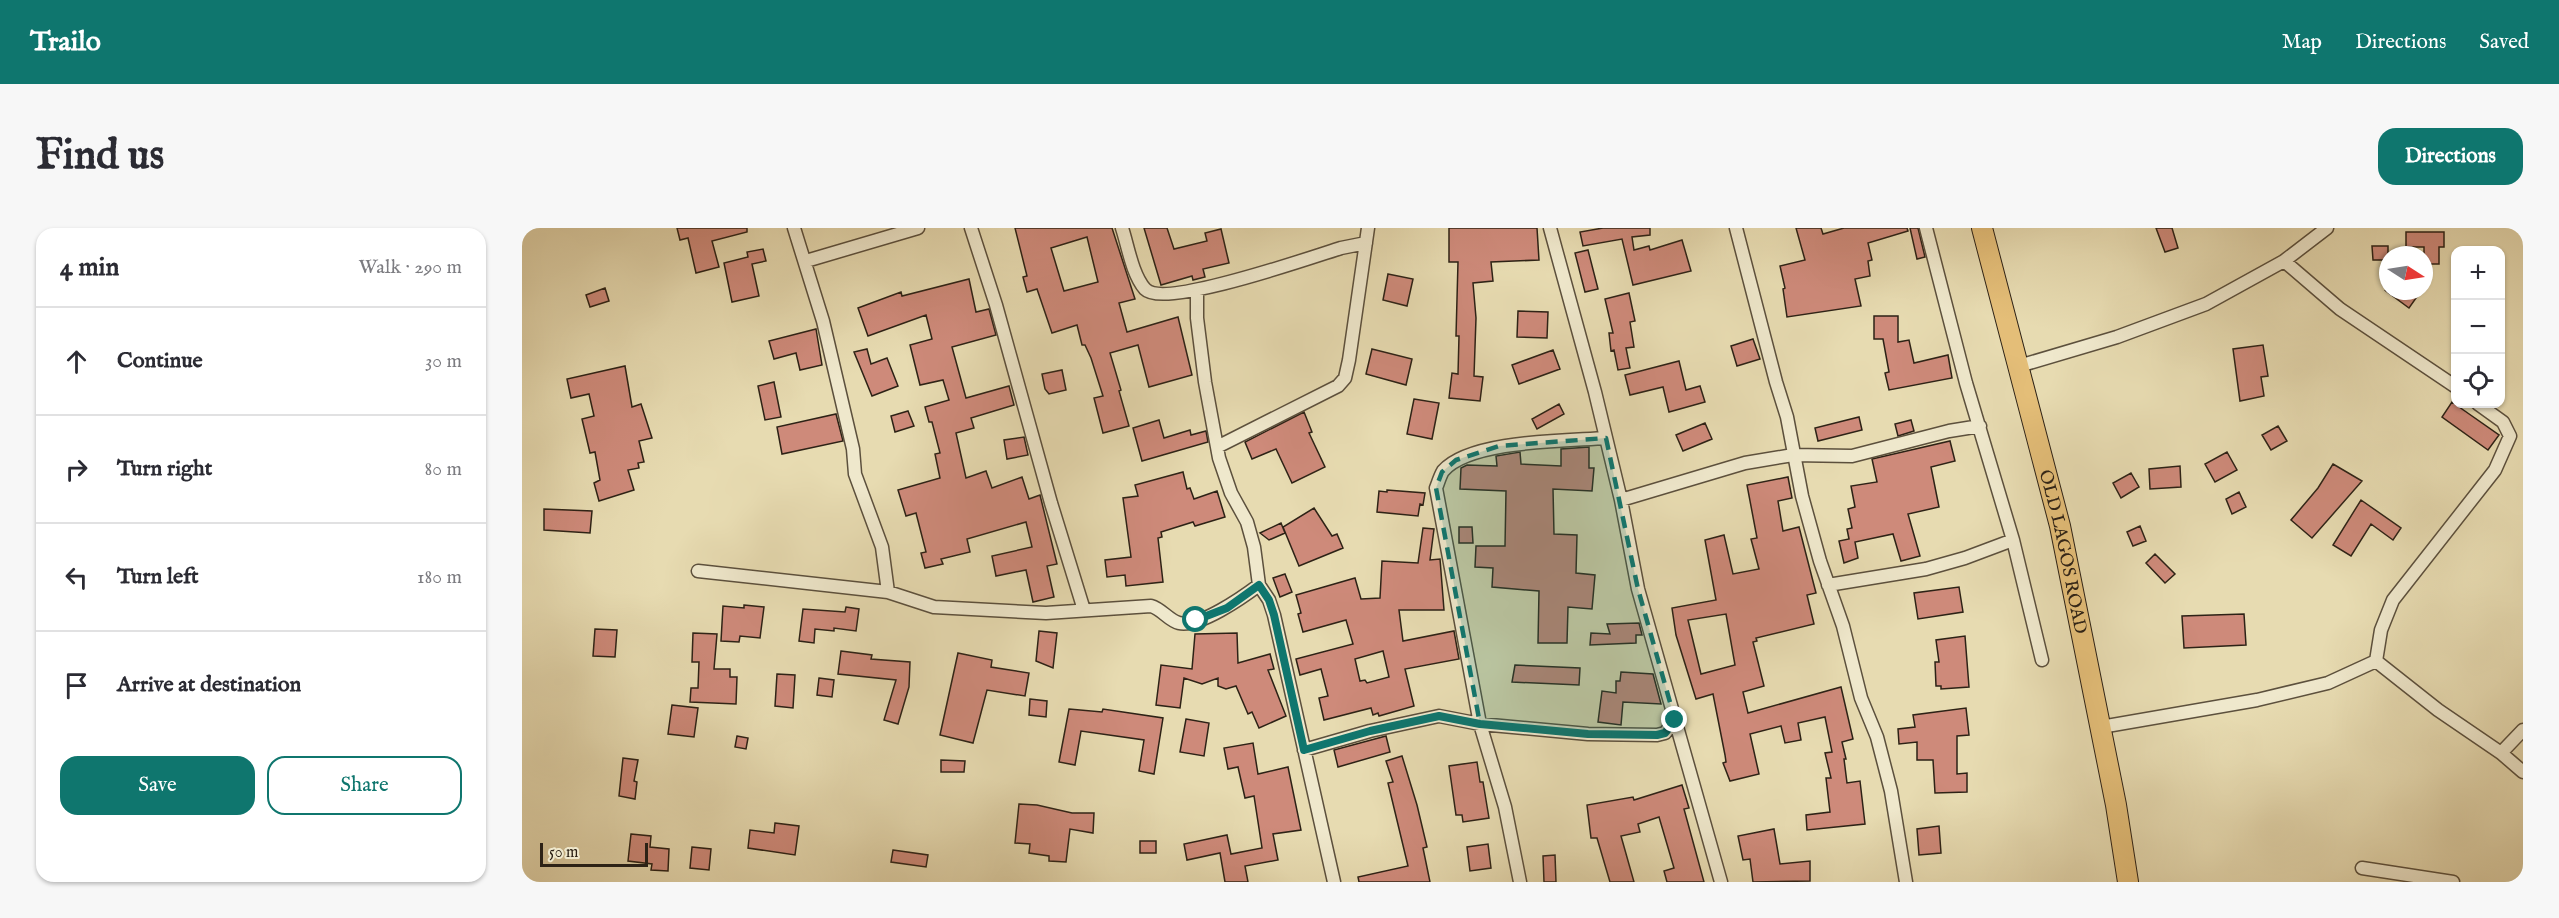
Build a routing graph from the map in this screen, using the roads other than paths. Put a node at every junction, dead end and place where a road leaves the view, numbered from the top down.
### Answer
1 (794, 228) edge
2 (918, 228) edge
3 (971, 228) edge
4 (1122, 228) edge
5 (1368, 228) edge
6 (1550, 228) edge
7 (1736, 228) edge
8 (1926, 228) edge
9 (1982, 228) edge
10 (2327, 228) edge
11 (1365, 243) junction
12 (806, 261) junction
13 (2284, 261) junction
14 (1197, 291) junction
15 (2019, 366) junction
16 (2451, 384) edge
17 (2484, 408) edge
18 (1980, 426) junction
19 (1606, 438) junction
20 (1217, 447) junction
21 (1793, 455) junction
22 (1621, 500) junction
23 (2013, 540) junction
24 (698, 571) dead end
25 (1259, 585) junction
26 (1828, 585) junction
27 (888, 592) junction
28 (1084, 610) junction
29 (2042, 660) dead end
30 (2376, 661) junction
31 (1675, 720) junction
32 (1480, 724) junction
33 (2101, 727) junction
34 (2523, 730) edge
35 (1304, 750) junction
36 (2501, 753) junction
37 (2523, 772) edge
38 (2362, 868) dead end
39 (1334, 882) edge
40 (1520, 882) edge
41 (1721, 882) edge
42 (1906, 882) edge
43 (2128, 882) edge
44 (2453, 882) edge

1 - 12 street
2 - 12 street
3 - 28 street
4 - 14 street
5 - 11 street
6 - 19 street
7 - 21 street
8 - 18 street
9 - 15 main road, OLD LAGOS ROAD
10 - 13 street
11 - 14 street
11 - 20 street
12 - 27 street
13 - 15 street
13 - 16 street
14 - 20 street
15 - 33 main road, OLD LAGOS ROAD
17 - 30 street
18 - 21 street
18 - 23 street
19 - 22 street
19 - 32 street
20 - 25 street
21 - 22 street
21 - 26 street
22 - 31 street
23 - 26 street
23 - 29 street
24 - 27 street
25 - 28 street
25 - 35 street
26 - 42 street
27 - 28 street
30 - 33 street
30 - 36 street
31 - 32 street
31 - 41 street
32 - 35 street
32 - 40 street
33 - 43 main road, OLD LAGOS ROAD
34 - 36 street
35 - 39 street
36 - 37 street
38 - 44 street

